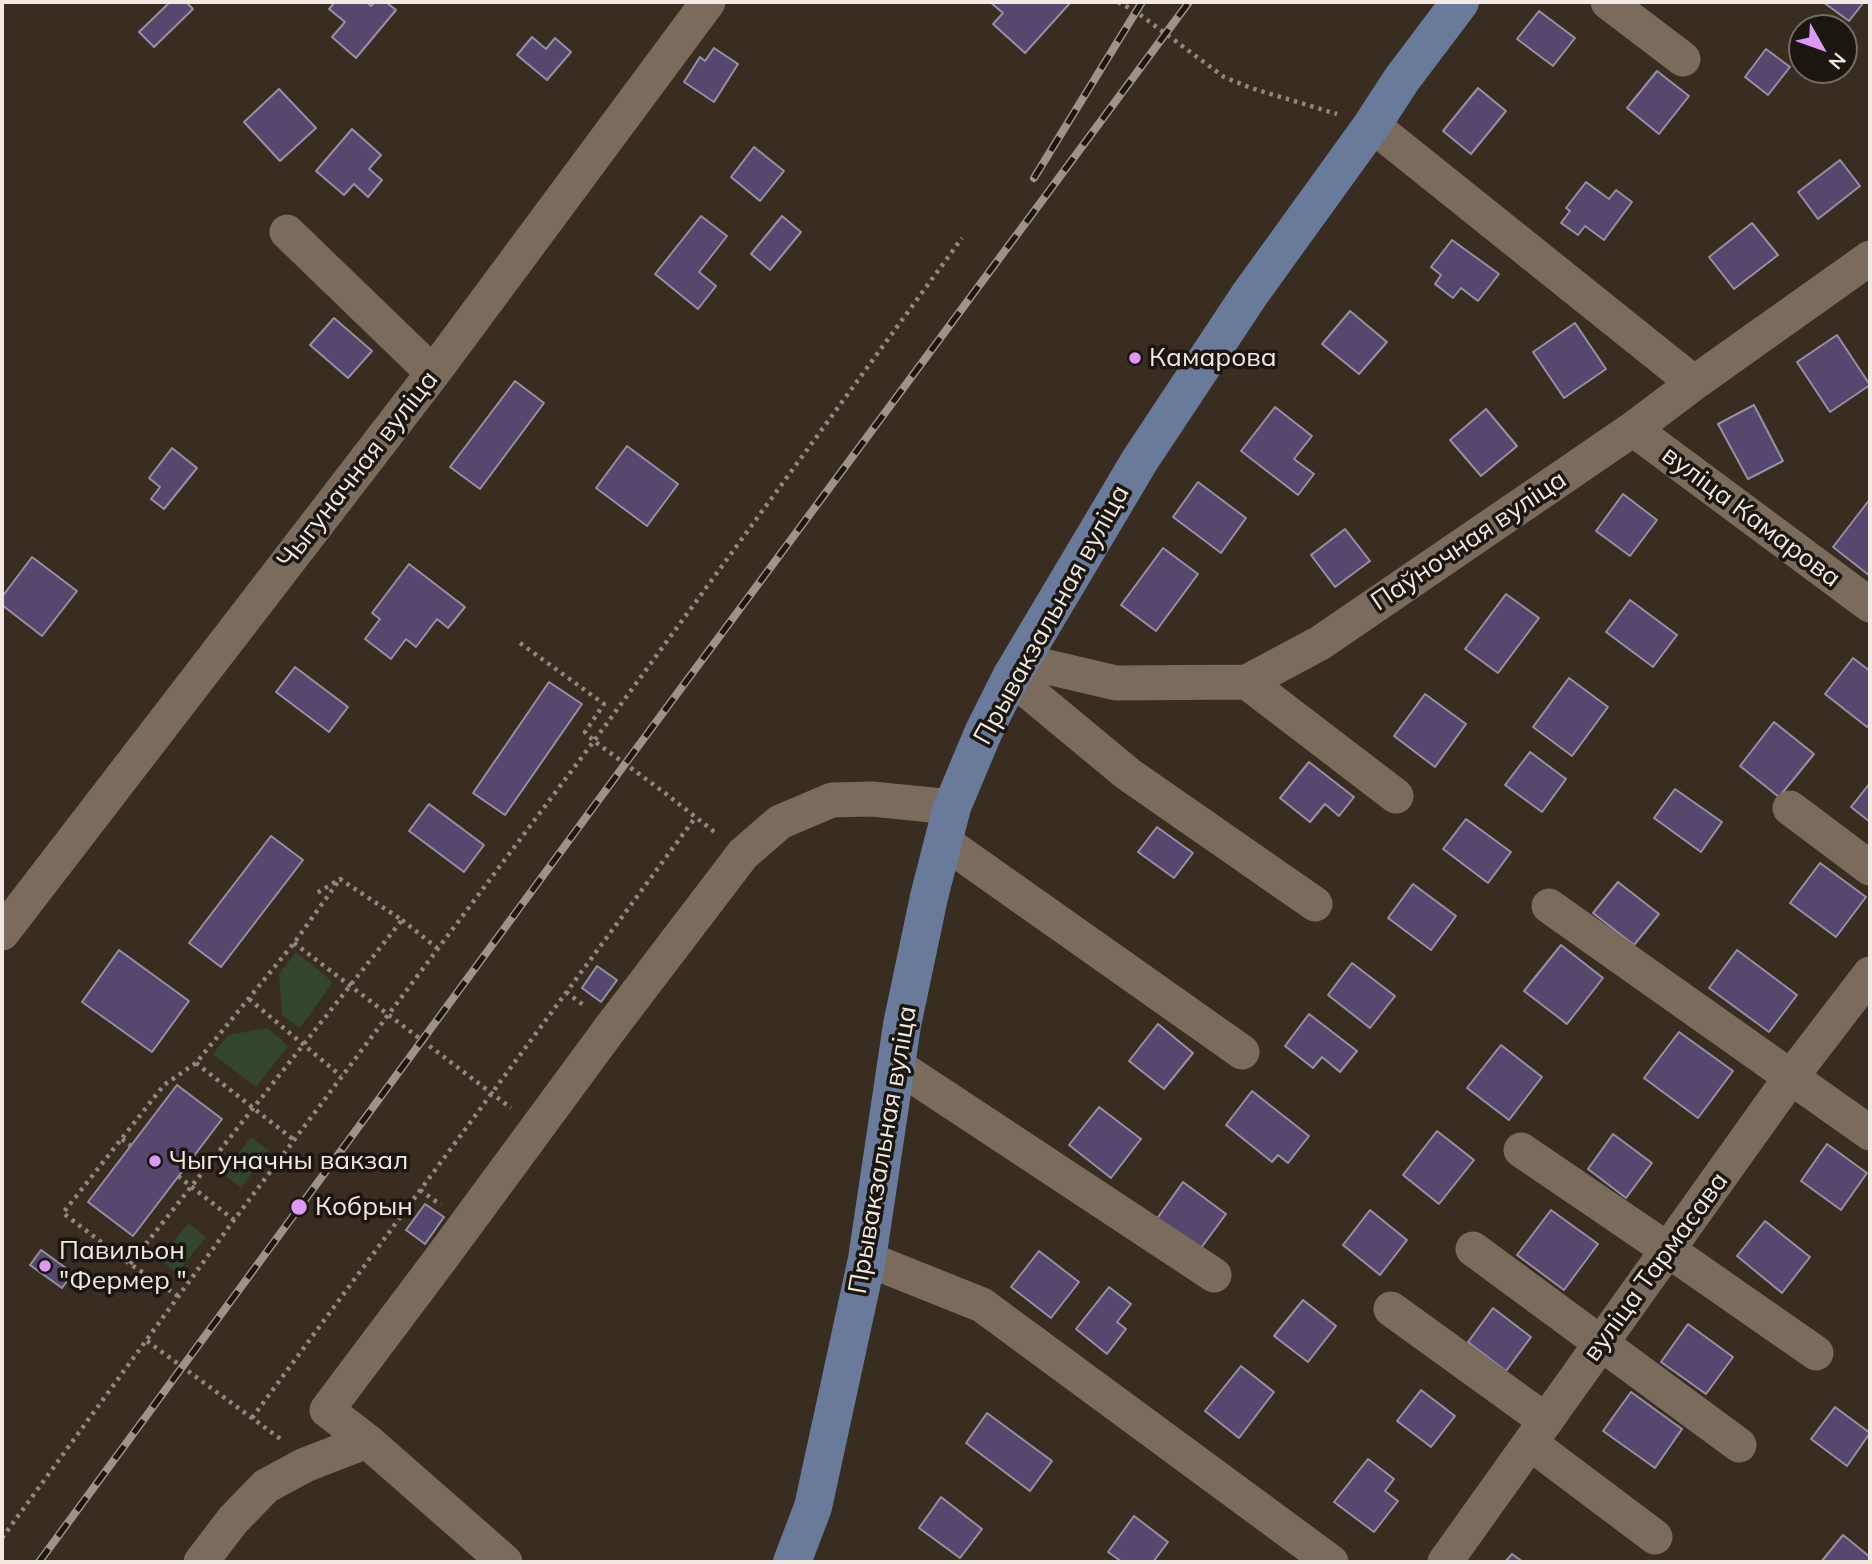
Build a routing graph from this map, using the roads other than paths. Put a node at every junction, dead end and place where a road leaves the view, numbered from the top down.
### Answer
1 (708, 2) edge
2 (1460, 2) edge
3 (1608, 2) edge
4 (1684, 59) dead end
5 (1372, 125) junction
6 (287, 232) dead end
7 (1870, 258) edge
8 (433, 373) junction
9 (1694, 383) junction
10 (1633, 429) junction
11 (1870, 605) edge
12 (1016, 669) junction
13 (1247, 682) junction
14 (1396, 796) dead end
15 (1790, 808) dead end
16 (948, 824) junction
17 (1870, 868) edge
18 (1315, 905) dead end
19 (1549, 906) dead end
20 (2, 933) edge
21 (1870, 974) edge
22 (1242, 1052) dead end
23 (896, 1065) junction
24 (1791, 1077) junction
25 (1870, 1133) edge
26 (1521, 1150) dead end
27 (1473, 1249) dead end
28 (1668, 1250) junction
29 (867, 1259) junction
30 (1214, 1275) dead end
31 (1391, 1309) dead end
32 (1601, 1344) junction
33 (1816, 1353) dead end
34 (1538, 1432) junction
35 (367, 1441) junction
36 (1739, 1445) dead end
37 (1655, 1537) dead end
38 (201, 1562) edge
39 (505, 1562) edge
40 (792, 1562) edge
41 (1331, 1562) edge
42 (1445, 1562) edge

1 - 8 street, Чыгуначная вуліца
2 - 5 main road, Прывакзальная вуліца
3 - 4 street
5 - 9 street
5 - 12 main road, Прывакзальная вуліца
6 - 8 street
7 - 9 street, Паўночная вуліца
8 - 20 street, Чыгуначная вуліца
9 - 10 street, Паўночная вуліца
10 - 11 street, вуліца Камарова
10 - 13 street, Паўночная вуліца
12 - 13 street, Паўночная вуліца
12 - 16 main road, Прывакзальная вуліца
12 - 18 street
13 - 14 street
15 - 17 street
16 - 22 street
16 - 23 main road, Прывакзальная вуліца
16 - 35 street
19 - 24 street
21 - 24 street, вуліца Тармасава
23 - 29 main road, Прывакзальная вуліца
23 - 30 street
24 - 25 street
24 - 28 street, вуліца Тармасава
26 - 28 street
27 - 32 street
28 - 32 street, вуліца Тармасава
28 - 33 street
29 - 40 main road, Прывакзальная вуліца
29 - 41 street
31 - 34 street
32 - 34 street, вуліца Тармасава
32 - 36 street
34 - 37 street
34 - 42 street, вуліца Тармасава
35 - 38 street
35 - 39 street

